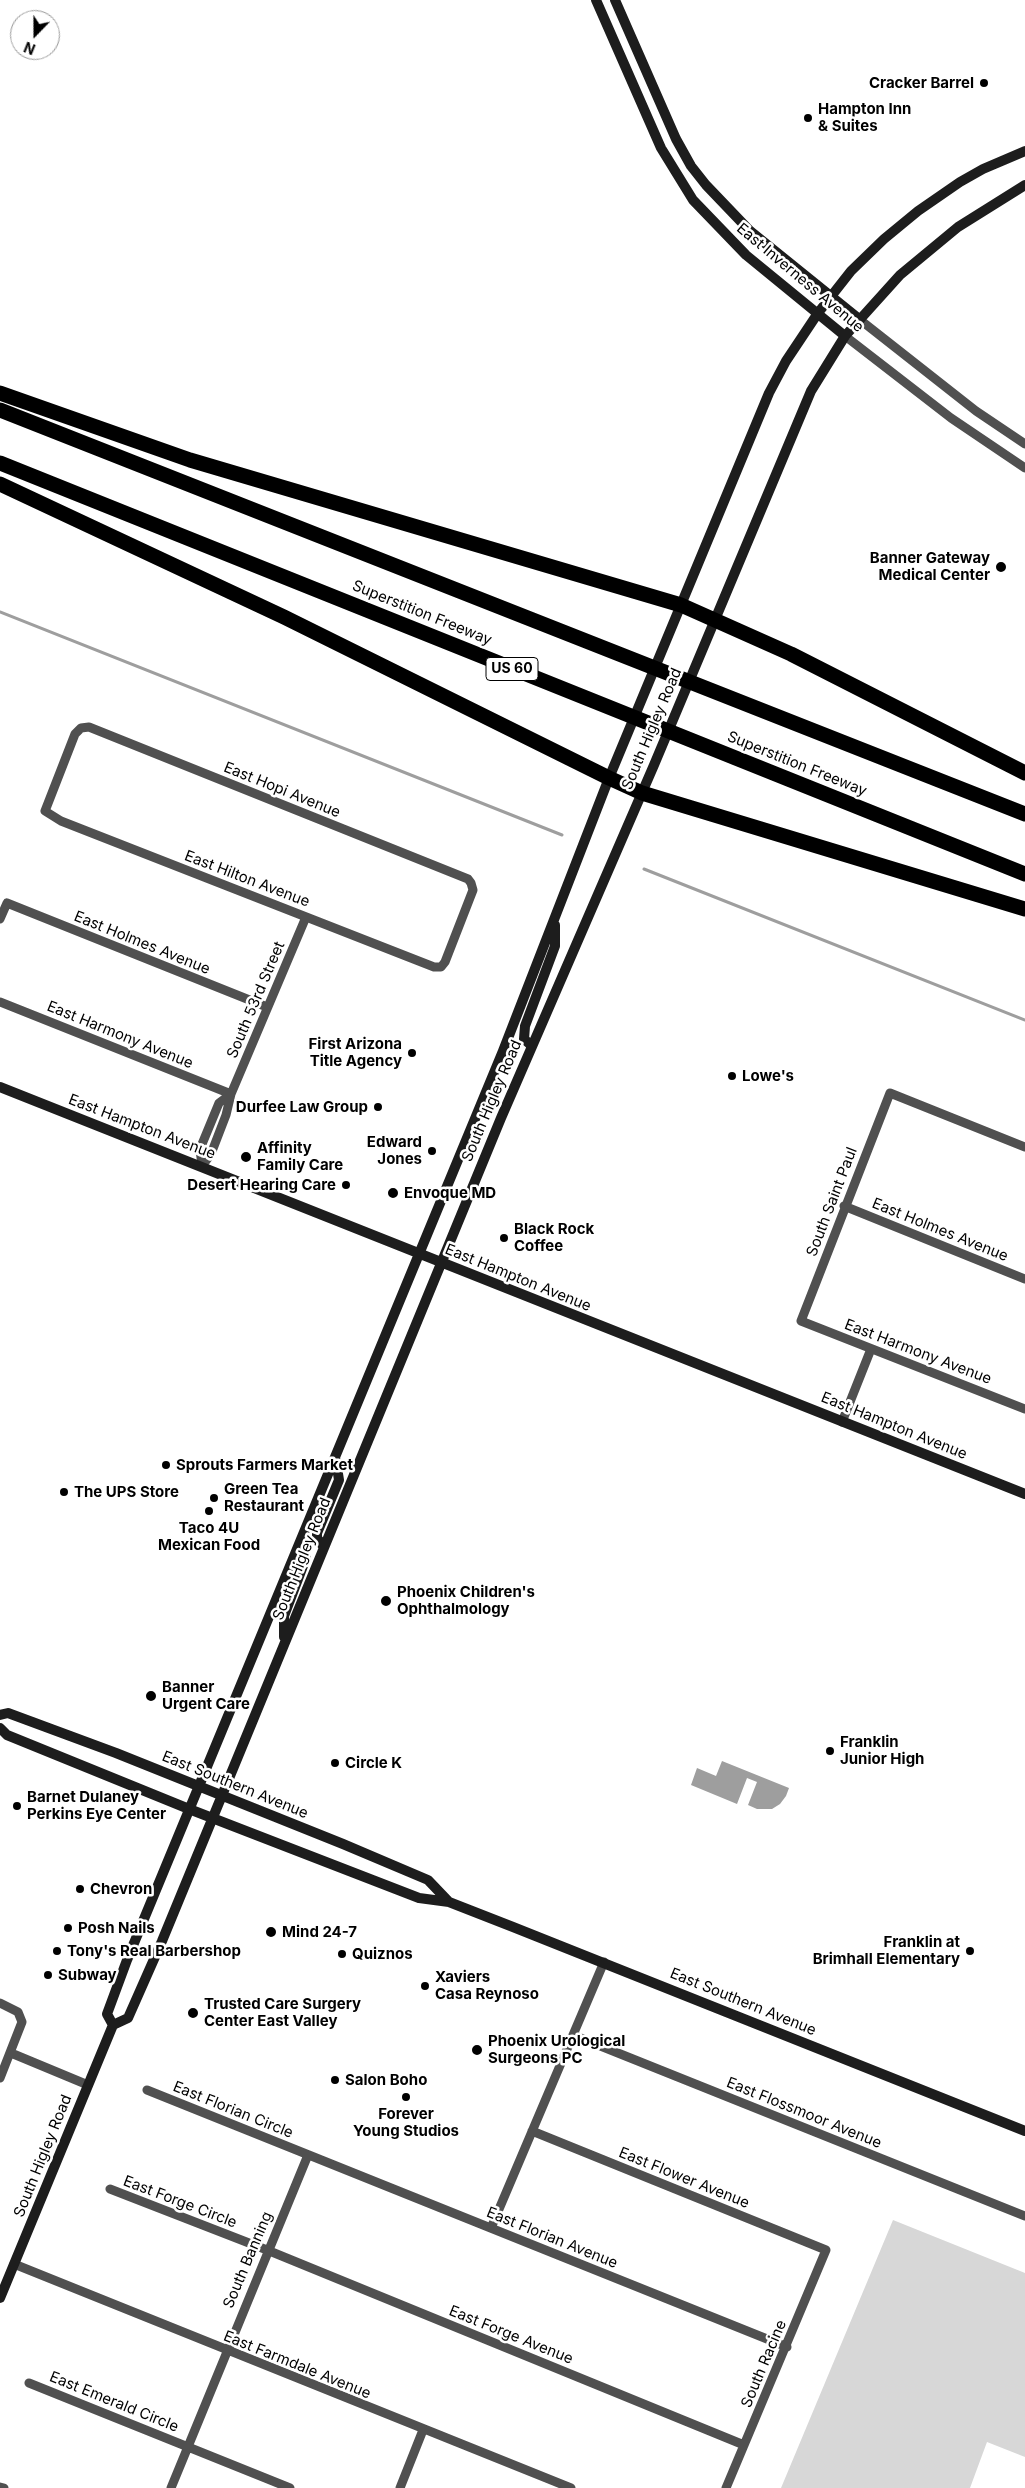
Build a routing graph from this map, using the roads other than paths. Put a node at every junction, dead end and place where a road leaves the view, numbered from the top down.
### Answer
1 (596, 0) edge
2 (615, 0) edge
3 (664, 113) junction
4 (647, 119) junction
5 (1025, 151) edge
6 (1025, 185) edge
7 (831, 296) junction
8 (818, 313) junction
9 (859, 319) junction
10 (848, 332) junction
11 (0, 393) edge
12 (0, 410) edge
13 (1025, 444) edge
14 (0, 463) edge
15 (1025, 468) edge
16 (0, 484) edge
17 (681, 605) junction
18 (715, 620) junction
19 (1025, 773) edge
20 (609, 778) junction
21 (642, 793) junction
22 (45, 811) joint
23 (1025, 814) edge
24 (1025, 874) edge
25 (1025, 909) edge
26 (306, 916) junction
27 (555, 917) junction
28 (0, 919) edge
29 (441, 967) joint
30 (0, 1002) edge
31 (267, 1007) junction
32 (532, 1046) junction
33 (0, 1087) edge
34 (230, 1094) junction
35 (208, 1130) junction
36 (218, 1135) junction
37 (1025, 1147) edge
38 (202, 1166) junction
39 (844, 1206) junction
40 (420, 1255) junction
41 (441, 1263) junction
42 (1025, 1279) edge
43 (801, 1321) joint
44 (871, 1349) junction
45 (1025, 1409) edge
46 (842, 1422) junction
47 (336, 1460) junction
48 (1025, 1494) edge
49 (323, 1546) junction
50 (299, 1547) junction
51 (284, 1643) junction
52 (0, 1715) edge
53 (0, 1728) edge
54 (198, 1786) junction
55 (222, 1796) junction
56 (189, 1810) junction
57 (212, 1818) junction
58 (449, 1902) junction
59 (604, 1962) junction
60 (0, 2003) edge
61 (113, 2025) junction
62 (573, 2035) junction
63 (10, 2053) junction
64 (0, 2078) edge
65 (88, 2085) junction
66 (147, 2090) dead end
67 (532, 2131) junction
68 (1025, 2131) edge
69 (308, 2155) junction
70 (110, 2190) dead end
71 (1025, 2216) edge
72 (491, 2228) junction
73 (267, 2250) junction
74 (826, 2250) joint
75 (14, 2264) junction
76 (0, 2298) edge
77 (787, 2346) junction
78 (226, 2351) junction
79 (29, 2383) dead end
80 (423, 2430) junction
81 (744, 2445) junction
82 (188, 2447) junction
83 (0, 2487) edge
84 (4, 2488) edge
85 (171, 2488) edge
86 (290, 2488) edge
87 (400, 2488) edge
88 (571, 2488) edge
89 (726, 2488) edge

1 - 4 main road, East Inverness Avenue
2 - 3 main road, East Inverness Avenue
3 - 4 main road
3 - 7 main road, East Inverness Avenue
4 - 8 main road, East Inverness Avenue
5 - 7 main road, South Higley Road
6 - 9 main road, South Higley Road
7 - 8 main road, South Higley Road
7 - 9 main road, East Inverness Avenue
8 - 10 main road, East Inverness Avenue
8 - 17 main road, South Higley Road
9 - 10 main road, South Higley Road
9 - 13 street, East Inverness Avenue
10 - 15 street, East Inverness Avenue
10 - 18 main road, South Higley Road
11 - 17 highway
12 - 23 highway
14 - 24 highway, Superstition Freeway / US 60
16 - 20 highway
17 - 18 highway
17 - 20 main road, South Higley Road
18 - 19 highway
18 - 21 main road, South Higley Road
20 - 21 highway
20 - 27 main road, South Higley Road
21 - 25 highway
21 - 32 main road, South Higley Road
22 - 26 street, East Hilton Avenue
22 - 29 street, East Hopi Avenue
26 - 29 street, East Hilton Avenue
26 - 31 street, South 53rd Street
27 - 32 main road
27 - 40 main road, South Higley Road
28 - 31 street, East Holmes Avenue
30 - 34 street, East Harmony Avenue
31 - 34 street, South 53rd Street
32 - 41 main road, South Higley Road
33 - 38 main road, East Hampton Avenue
34 - 35 street, South 53rd Street
34 - 36 street, South 53rd Street
35 - 36 street
35 - 38 street, South 53rd Street
36 - 38 street, South 53rd Street
37 - 39 street, South Saint Paul
38 - 40 main road, East Hampton Avenue
39 - 42 street, East Holmes Avenue
39 - 43 street, South Saint Paul
40 - 41 main road, East Hampton Avenue
40 - 47 main road, South Higley Road
41 - 46 main road, East Hampton Avenue
41 - 49 main road, South Higley Road
43 - 44 street, East Harmony Avenue
44 - 45 street, East Harmony Avenue
44 - 46 street
46 - 48 main road, East Hampton Avenue
47 - 49 main road
47 - 50 main road, South Higley Road
49 - 51 main road, South Higley Road
50 - 51 main road
50 - 54 main road, South Higley Road
51 - 55 main road, South Higley Road
52 - 54 main road, East Southern Avenue
53 - 56 main road, East Southern Avenue
54 - 55 main road, East Southern Avenue
54 - 56 main road, South Higley Road
55 - 57 main road, South Higley Road
55 - 58 main road, East Southern Avenue
56 - 57 main road, East Southern Avenue
56 - 61 main road, South Higley Road
57 - 58 main road, East Southern Avenue
57 - 61 main road, South Higley Road
58 - 59 main road, East Southern Avenue
59 - 62 street
59 - 68 main road, East Southern Avenue
60 - 63 street
61 - 65 main road, South Higley Road
62 - 67 street
62 - 71 street, East Flossmoor Avenue
63 - 64 street
63 - 65 street
65 - 75 main road, South Higley Road
66 - 69 street, East Florian Circle
67 - 72 street
67 - 74 street, East Flower Avenue
69 - 72 street, East Florian Avenue
69 - 73 street, South Banning
70 - 73 street, East Forge Circle
72 - 77 street, East Florian Avenue
73 - 78 street, South Banning
73 - 81 street, East Forge Avenue
74 - 77 street, South Racine
75 - 76 main road, South Higley Road
75 - 78 street, East Farmdale Avenue
77 - 81 street, South Racine
78 - 80 street, East Farmdale Avenue
78 - 82 street, South Banning
79 - 82 street, East Emerald Circle
80 - 87 street
80 - 88 street, East Farmdale Avenue
81 - 89 street, South Racine
82 - 85 street, South Banning
82 - 86 street, East Emerald Circle
83 - 84 street

